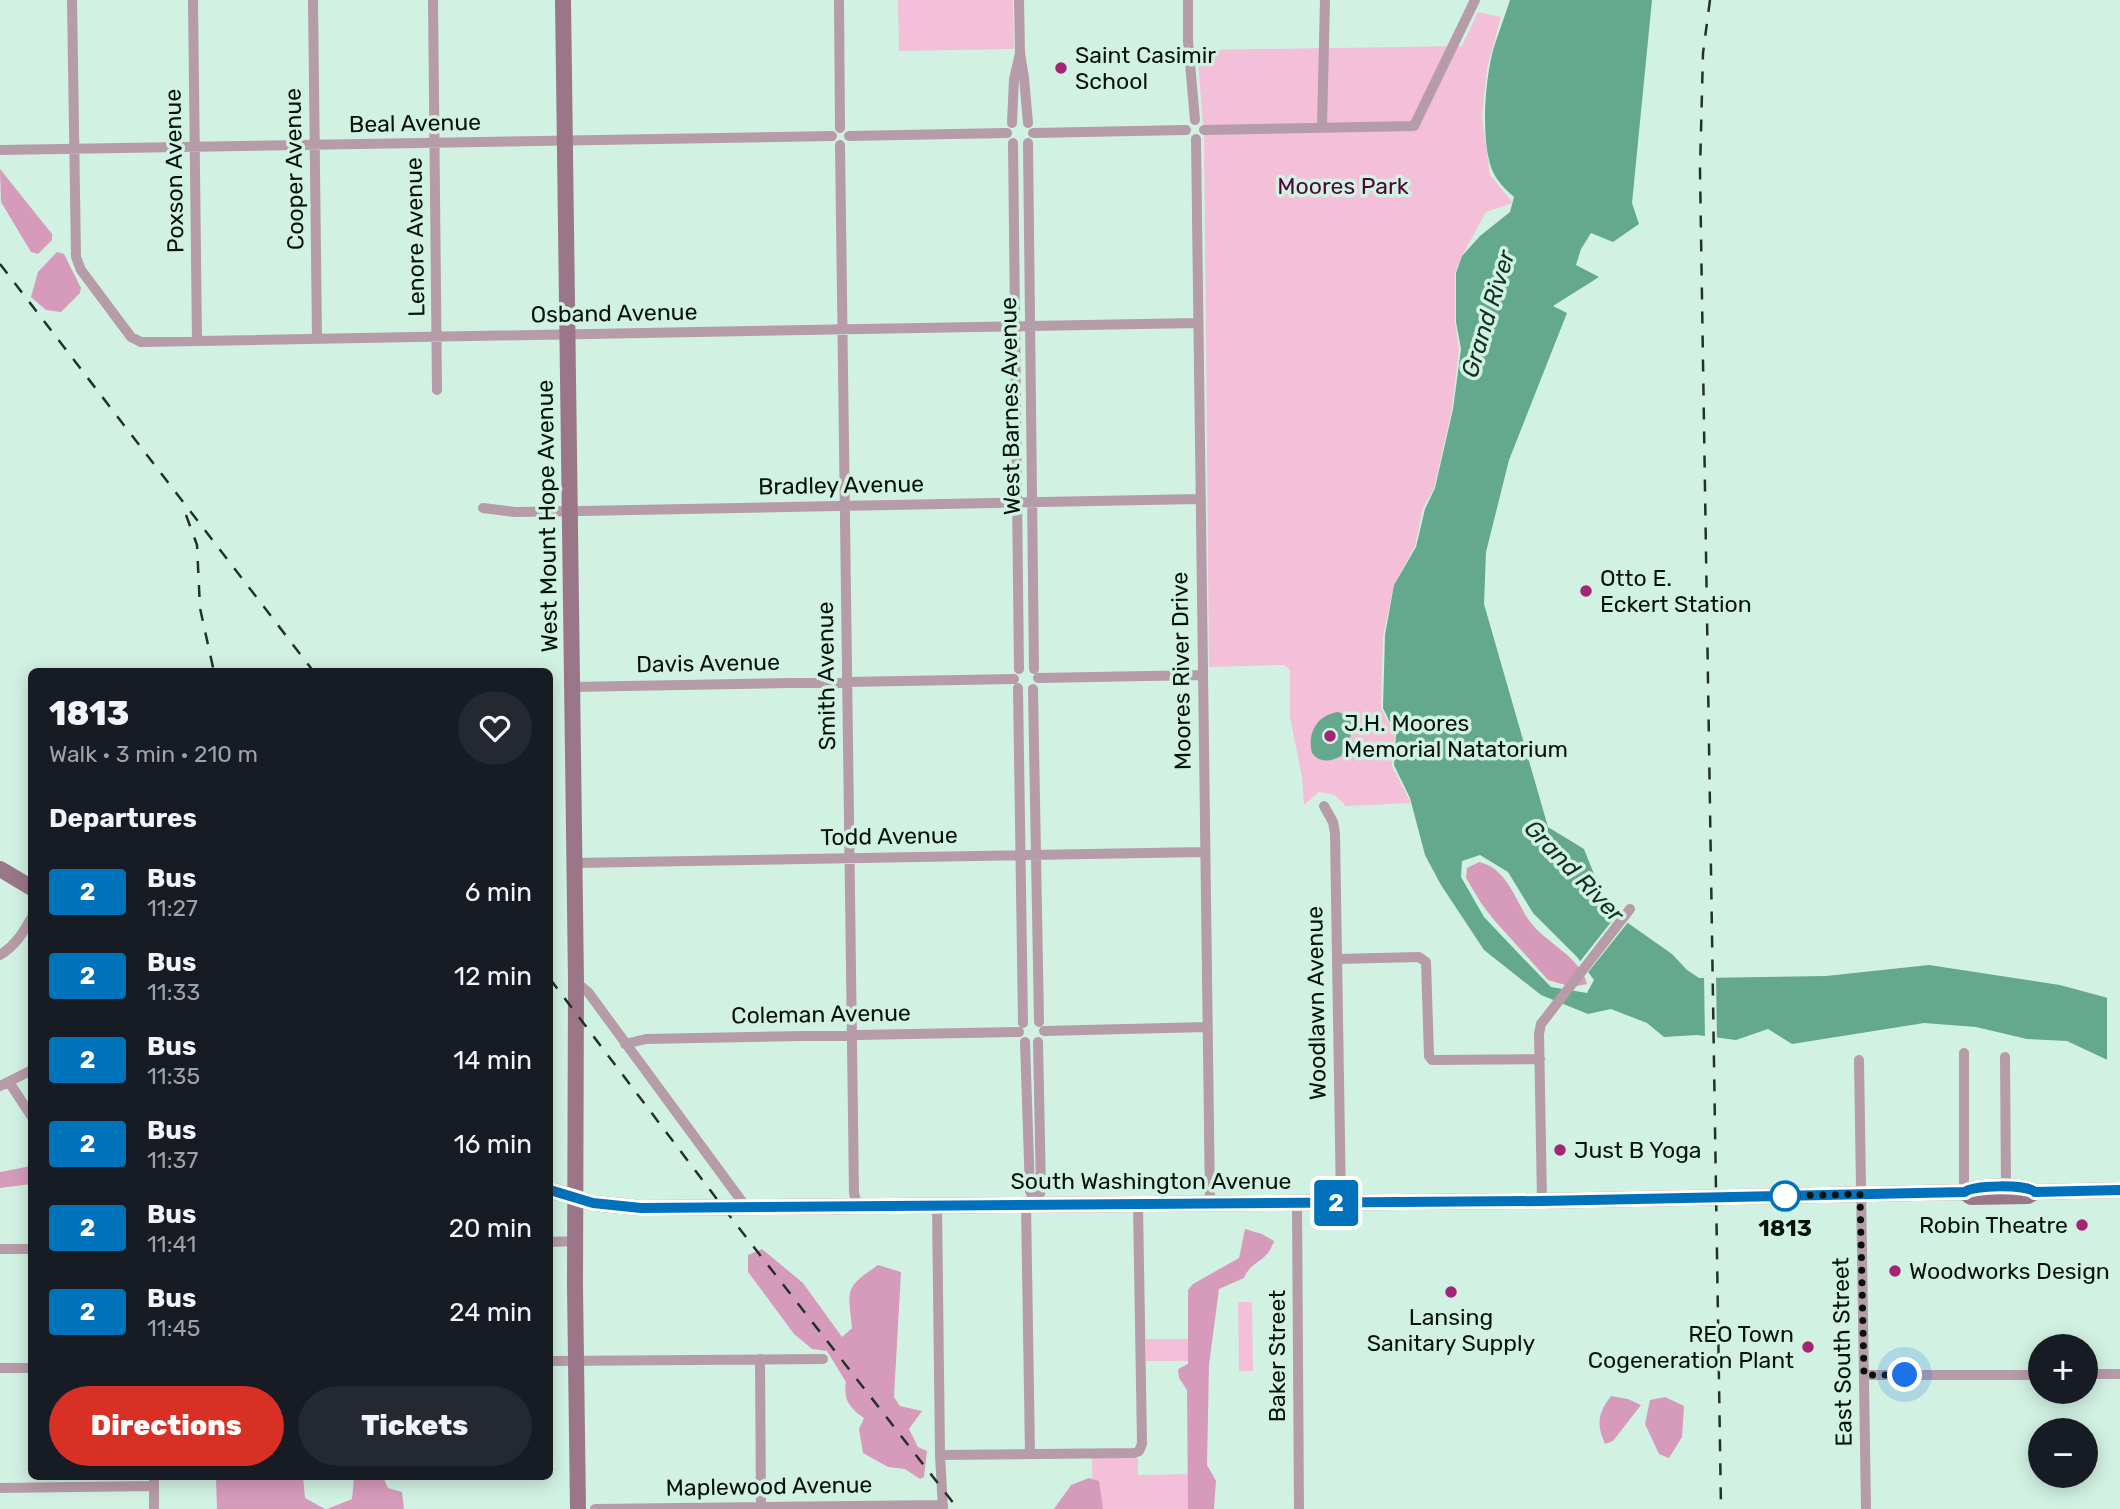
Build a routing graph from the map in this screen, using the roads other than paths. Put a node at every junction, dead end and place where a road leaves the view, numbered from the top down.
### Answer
1 (72, 0) edge
2 (193, 0) edge
3 (313, 0) edge
4 (433, 0) edge
5 (562, 0) edge
6 (839, 0) edge
7 (1019, 0) edge
8 (1188, 0) edge
9 (1325, 0) edge
10 (1475, 0) edge
11 (1020, 53) junction
12 (1195, 120) junction
13 (1322, 127) junction
14 (1186, 130) junction
15 (1204, 130) junction
16 (1011, 133) junction
17 (1029, 133) junction
18 (837, 136) junction
19 (1196, 139) junction
20 (564, 142) junction
21 (435, 143) junction
22 (315, 145) junction
23 (195, 147) junction
24 (75, 149) junction
25 (0, 150) edge
26 (1197, 323) junction
27 (1029, 326) junction
28 (1015, 327) junction
29 (843, 330) junction
30 (567, 334) junction
31 (437, 337) junction
32 (317, 338) junction
33 (197, 341) junction
34 (437, 390) dead end
35 (1199, 499) junction
36 (1017, 503) junction
37 (1032, 503) junction
38 (845, 506) junction
39 (483, 508) dead end
40 (569, 511) junction
41 (1202, 676) junction
42 (1035, 678) junction
43 (1017, 679) junction
44 (848, 682) junction
45 (572, 687) junction
46 (1324, 806) dead end
47 (1204, 852) junction
48 (1021, 855) junction
49 (1036, 855) junction
50 (849, 858) junction
51 (574, 863) junction
52 (0, 869) edge
53 (28, 886) edge
54 (1630, 909) dead end
55 (28, 925) edge
56 (0, 955) edge
57 (1337, 959) junction
58 (576, 982) junction
59 (1041, 1026) junction
60 (1021, 1027) junction
61 (1207, 1027) junction
62 (852, 1035) junction
63 (1025, 1042) junction
64 (1038, 1042) junction
65 (625, 1044) junction
66 (1964, 1053) dead end
67 (2005, 1057) dead end
68 (1540, 1059) junction
69 (1859, 1060) dead end
70 (28, 1072) edge
71 (4, 1084) edge
72 (28, 1111) edge
73 (2006, 1187) junction
74 (2120, 1190) edge
75 (553, 1191) edge
76 (1965, 1192) junction
77 (2035, 1192) junction
78 (1860, 1194) junction
79 (577, 1200) junction
80 (1542, 1201) junction
81 (1210, 1203) junction
82 (1297, 1203) junction
83 (1341, 1203) junction
84 (1031, 1204) junction
85 (857, 1205) junction
86 (937, 1205) junction
87 (1138, 1205) junction
88 (746, 1207) junction
89 (576, 1241) junction
90 (553, 1242) edge
91 (0, 1249) edge
92 (28, 1249) edge
93 (760, 1359) junction
94 (823, 1359) dead end
95 (576, 1360) junction
96 (553, 1361) edge
97 (0, 1368) edge
98 (28, 1368) edge
99 (2098, 1374) edge
100 (2120, 1374) edge
101 (1864, 1375) junction
102 (2028, 1375) edge
103 (1030, 1454) junction
104 (940, 1455) junction
105 (154, 1482) edge
106 (0, 1488) edge
107 (943, 1507) edge
108 (761, 1508) edge
109 (154, 1509) edge
110 (578, 1509) edge
111 (595, 1509) edge
112 (1299, 1509) edge
113 (1866, 1509) edge

1 - 24 street
2 - 23 street, Poxson Avenue
3 - 22 street, Cooper Avenue
4 - 21 street, Lenore Avenue
5 - 20 street, West Mount Hope Avenue
6 - 18 street, Smith Avenue
7 - 11 street, West Barnes Avenue
8 - 12 street
9 - 13 street
10 - 13 street
11 - 16 street, West Barnes Avenue
11 - 17 street, West Barnes Avenue
12 - 14 street
12 - 15 street
13 - 15 street
14 - 17 street
14 - 19 street
15 - 19 street
16 - 17 street
16 - 17 street
16 - 18 street
16 - 28 street, West Barnes Avenue
17 - 27 street, West Barnes Avenue
18 - 20 street, Beal Avenue
18 - 29 street, Smith Avenue
19 - 26 street, Moores River Drive
20 - 21 street, Beal Avenue
20 - 30 street, West Mount Hope Avenue
21 - 22 street, Beal Avenue
21 - 31 street, Lenore Avenue
22 - 23 street, Beal Avenue
22 - 32 street, Cooper Avenue
23 - 24 street, Beal Avenue
23 - 33 street, Poxson Avenue
24 - 25 street, Beal Avenue
24 - 33 street, Osband Avenue
26 - 27 street, Osband Avenue
26 - 35 street, Moores River Drive
27 - 28 street, Osband Avenue
27 - 37 street, West Barnes Avenue
28 - 29 street, Osband Avenue
28 - 36 street, West Barnes Avenue
29 - 30 street, Osband Avenue
29 - 38 street, Smith Avenue
30 - 31 street, Osband Avenue
30 - 40 street, West Mount Hope Avenue
31 - 32 street, Osband Avenue
31 - 34 street, Lenore Avenue
32 - 33 street, Osband Avenue
35 - 37 street, Bradley Avenue
35 - 41 street, Moores River Drive
36 - 37 street, Bradley Avenue
36 - 38 street, Bradley Avenue
36 - 43 street, West Barnes Avenue
37 - 42 street, West Barnes Avenue
38 - 40 street, Bradley Avenue
38 - 44 street, Smith Avenue
39 - 40 street, Bradley Avenue
40 - 45 street, West Mount Hope Avenue
41 - 42 street
41 - 47 street, Moores River Drive
42 - 43 street
42 - 43 street
42 - 49 street, West Barnes Avenue
43 - 44 street, Davis Avenue
43 - 48 street, West Barnes Avenue
44 - 45 street, Davis Avenue
44 - 50 street, Smith Avenue
45 - 51 street, West Mount Hope Avenue
46 - 57 street, Woodlawn Avenue
47 - 49 street, Todd Avenue
47 - 61 street, Moores River Drive
48 - 49 street, Todd Avenue
48 - 50 street, Todd Avenue
48 - 60 street, West Barnes Avenue
49 - 59 street, West Barnes Avenue
50 - 51 street, Todd Avenue
50 - 62 street, Smith Avenue
51 - 58 street, West Mount Hope Avenue
52 - 53 street
54 - 68 street
55 - 56 street
57 - 68 street
57 - 83 street, Woodlawn Avenue
58 - 65 street
58 - 79 street, West Mount Hope Avenue
59 - 60 street
59 - 61 street
59 - 64 street
60 - 62 street, Coleman Avenue
60 - 63 street
61 - 81 street, Moores River Drive
62 - 65 street, Coleman Avenue
62 - 85 street, Smith Avenue
63 - 64 street
63 - 84 street
64 - 84 street
65 - 88 street
66 - 76 street
67 - 73 street
68 - 80 street
69 - 78 street, East South Street
70 - 71 street
71 - 72 street
73 - 76 street, South Washington Avenue
73 - 77 street, South Washington Avenue
74 - 77 street, South Washington Avenue
75 - 79 street, South Washington Avenue
76 - 77 street, South Washington Avenue
76 - 78 street, South Washington Avenue
78 - 80 street, South Washington Avenue
78 - 101 street, East South Street
79 - 88 street, South Washington Avenue
79 - 89 street, West Mount Hope Avenue
80 - 83 street, South Washington Avenue
81 - 82 street, South Washington Avenue
81 - 87 street, South Washington Avenue
82 - 83 street, South Washington Avenue
82 - 112 street, Baker Street
84 - 86 street, South Washington Avenue
84 - 87 street, South Washington Avenue
84 - 103 street
85 - 86 street, South Washington Avenue
85 - 88 street, South Washington Avenue
86 - 104 street
87 - 103 street
89 - 90 street
89 - 95 street, West Mount Hope Avenue
91 - 92 street
93 - 94 street
93 - 95 street
93 - 108 street
95 - 96 street
95 - 110 street, West Mount Hope Avenue
97 - 98 street
99 - 100 street
101 - 102 street
101 - 113 street, East South Street
103 - 104 street
104 - 107 street
105 - 106 street
105 - 109 street
107 - 108 street, Maplewood Avenue
108 - 111 street, Maplewood Avenue

